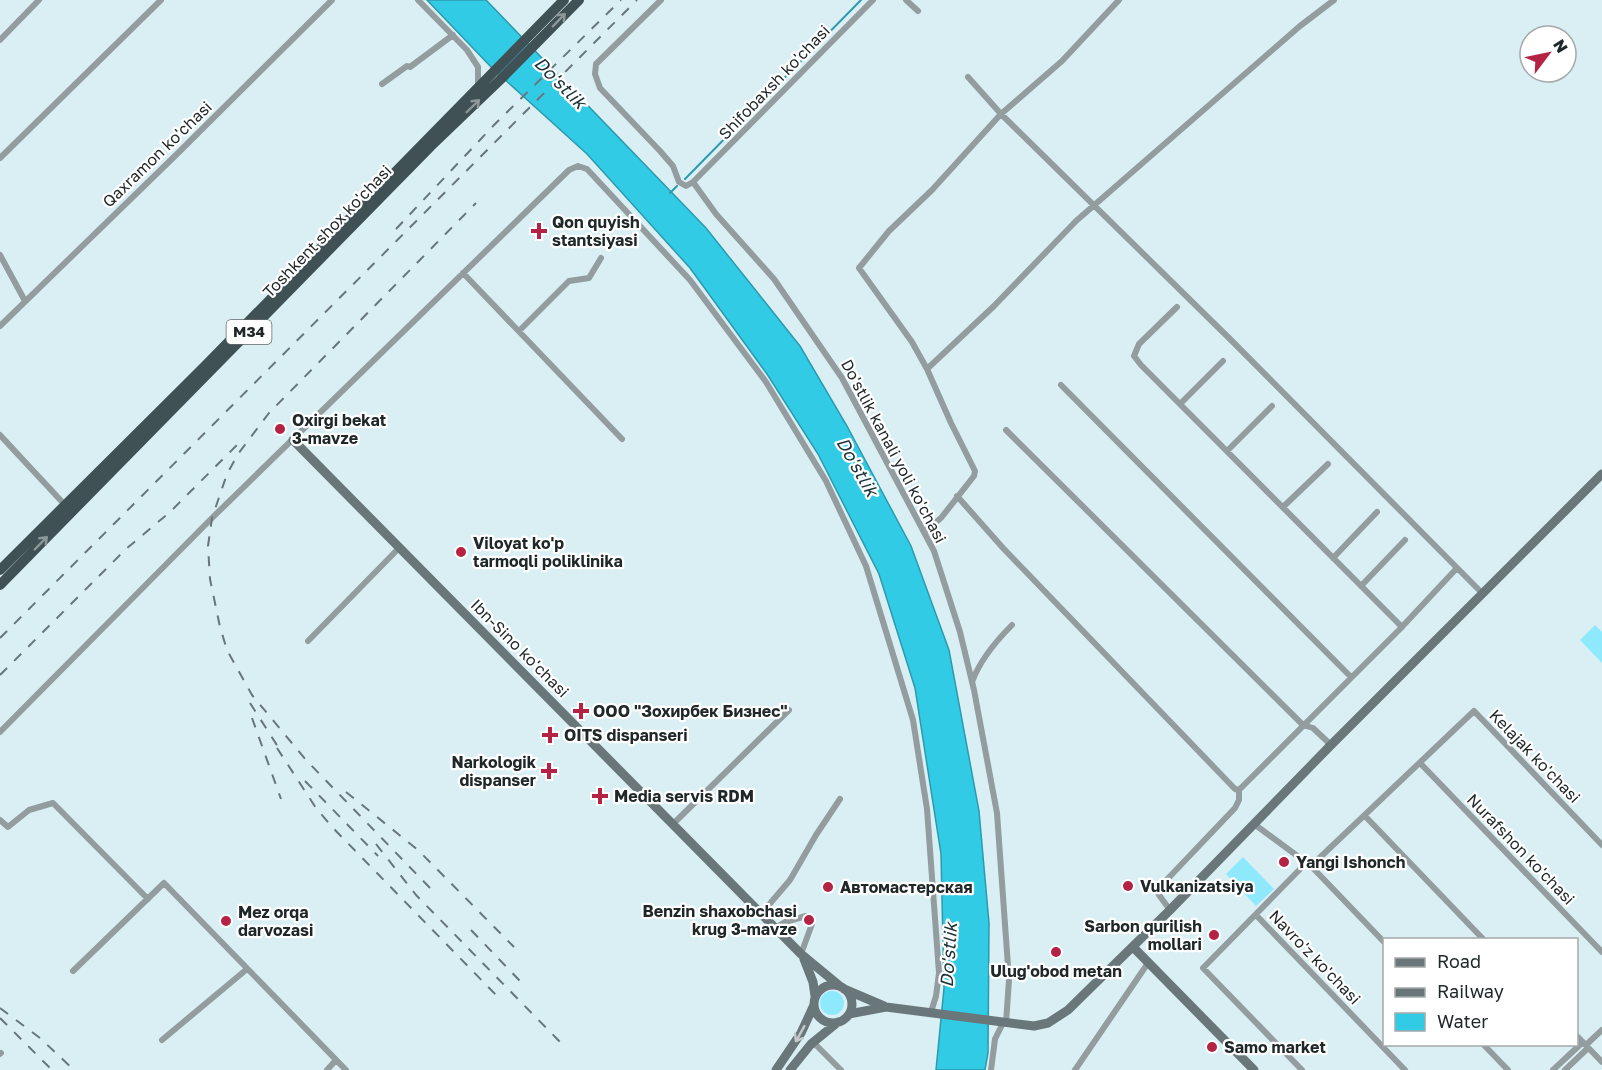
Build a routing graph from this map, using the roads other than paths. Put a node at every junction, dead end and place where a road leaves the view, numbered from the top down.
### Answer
1 (39, 0) edge
2 (161, 0) edge
3 (418, 0) edge
4 (564, 0) edge
5 (579, 0) edge
6 (661, 0) edge
7 (873, 0) edge
8 (906, 0) edge
9 (1119, 0) edge
10 (1334, 0) edge
11 (329, 1) edge
12 (918, 11) dead end
13 (453, 35) junction
14 (536, 37) junction
15 (0, 40) edge
16 (496, 76) junction
17 (968, 77) dead end
18 (382, 84) dead end
19 (478, 86) junction
20 (1001, 114) junction
21 (0, 158) edge
22 (693, 182) junction
23 (1094, 205) junction
24 (0, 255) edge
25 (601, 258) dead end
26 (463, 273) junction
27 (26, 301) junction
28 (1177, 307) dead end
29 (0, 326) edge
30 (519, 331) junction
31 (1223, 361) dead end
32 (927, 369) junction
33 (1061, 385) dead end
34 (1180, 404) junction
35 (1272, 406) dead end
36 (1006, 430) dead end
37 (144, 433) junction
38 (0, 435) edge
39 (622, 439) dead end
40 (293, 440) junction
41 (1227, 451) junction
42 (1328, 464) dead end
43 (1602, 474) edge
44 (957, 496) junction
45 (65, 505) junction
46 (1283, 507) junction
47 (1377, 512) dead end
48 (924, 532) junction
49 (1405, 540) dead end
50 (399, 548) junction
51 (1333, 558) junction
52 (1456, 568) junction
53 (0, 570) edge
54 (0, 585) edge
55 (1362, 586) junction
56 (1482, 593) junction
57 (1012, 625) dead end
58 (1402, 627) junction
59 (308, 641) dead end
60 (1351, 677) junction
61 (972, 682) junction
62 (789, 710) dead end
63 (1303, 725) junction
64 (0, 732) edge
65 (1331, 744) junction
66 (1420, 764) junction
67 (1239, 790) junction
68 (840, 799) dead end
69 (1365, 816) junction
70 (0, 820) edge
71 (673, 824) junction
72 (1254, 824) junction
73 (1602, 845) edge
74 (1308, 864) junction
75 (148, 899) junction
76 (1170, 910) junction
77 (761, 914) junction
78 (1256, 915) junction
79 (806, 916) dead end
80 (812, 924) dead end
81 (775, 928) junction
82 (1483, 938) edge
83 (1383, 941) edge
84 (1133, 947) junction
85 (1602, 952) edge
86 (801, 954) junction
87 (1148, 963) junction
88 (247, 969) junction
89 (73, 971) dead end
90 (842, 988) junction
91 (815, 1001) junction
92 (886, 1006) junction
93 (933, 1012) junction
94 (849, 1014) junction
95 (838, 1022) junction
96 (1002, 1022) junction
97 (1602, 1030) edge
98 (1578, 1037) edge
99 (162, 1040) dead end
100 (811, 1044) junction
101 (1586, 1045) junction
102 (1485, 1046) edge
103 (336, 1060) junction
104 (1602, 1062) edge
105 (327, 1070) edge
106 (346, 1070) edge
107 (776, 1070) edge
108 (790, 1070) edge
109 (841, 1070) edge
110 (991, 1070) edge
111 (1076, 1070) edge
112 (1254, 1070) edge
113 (1302, 1070) edge
114 (1405, 1070) edge
115 (1508, 1070) edge
116 (1553, 1070) edge
117 (1565, 1070) edge

1 - 15 street
2 - 21 street
3 - 13 street
4 - 14 highway
14 -> 5 highway
6 - 22 street, Do'stlik kanali yoli ko'chasi
7 - 22 street, Shifobaxsh ko'chasi
8 - 12 street
9 - 20 street
10 - 23 street
11 - 27 street, Qaxramon ko'chasi
13 - 18 street
13 - 19 street
14 - 16 highway
16 - 19 highway, Toshkent shox ko'chasi / M34
37 -> 16 highway, Toshkent shox ko'chasi / M34
17 - 20 street
19 - 37 highway, Toshkent shox ko'chasi / M34
20 - 23 street
20 - 32 street
22 - 48 street, Do'stlik kanali yoli ko'chasi
23 - 32 street
23 - 52 street
24 - 27 street
25 - 30 street
26 - 30 street
26 - 40 street
26 - 93 street
27 - 29 street, Qaxramon ko'chasi
28 - 34 street
30 - 39 street
31 - 34 street
32 - 44 street
33 - 60 street
34 - 41 street
35 - 41 street
36 - 63 street
37 - 45 highway, Toshkent shox ko'chasi / M34
54 -> 37 highway, Toshkent shox ko'chasi / M34
38 - 45 street
40 - 50 main road, Ibn-Sino ko'chasi
40 - 64 street
41 - 46 street
42 - 46 street
43 - 56 main road
44 - 48 street
44 - 67 street
45 - 53 highway, Toshkent shox ko'chasi / M34
46 - 51 street
47 - 51 street
48 - 61 street, Do'stlik kanali yoli ko'chasi
49 - 55 street
50 - 59 street
50 - 71 main road, Ibn-Sino ko'chasi
51 - 55 street
52 - 56 street
52 - 58 street
55 - 58 street
56 - 65 main road
57 - 61 street
58 - 60 street
60 - 63 street
61 - 96 street, Do'stlik kanali yoli ko'chasi
62 - 71 street
63 - 65 street
63 - 67 street
65 - 72 main road
66 - 69 street
66 - 73 street, Kelajak ko'chasi
66 - 85 street, Nurafshon ko'chasi
67 - 76 street
68 - 77 street
69 - 74 street
69 - 82 street
70 - 75 street
71 - 77 main road, Ibn-Sino ko'chasi
72 - 74 street
72 - 76 main road
74 - 78 street
74 - 83 street
75 - 88 street
75 - 89 street
76 - 84 main road
77 - 81 main road, Ibn-Sino ko'chasi
78 - 113 street
78 - 114 street, Navro'z ko'chasi
79 - 81 street
80 - 86 street
81 - 86 main road, Ibn-Sino ko'chasi
84 - 87 main road
84 - 96 main road
86 - 90 main road, Ibn-Sino ko'chasi
86 - 91 main road
87 - 111 street
87 - 112 main road
88 - 99 street
88 - 103 street
90 - 91 main road
90 - 92 main road, Ibn-Sino ko'chasi
90 - 94 main road
91 - 95 main road
91 -> 107 main road
92 - 93 main road
92 - 94 main road
93 - 96 main road
94 - 95 main road
95 - 100 main road
96 - 110 street, Do'stlik kanali yoli ko'chasi
97 - 101 street
98 - 101 street
100 - 108 main road
100 - 109 street
101 - 104 street
101 - 116 street
101 - 117 street
102 - 115 street
103 - 105 street
103 - 106 street

